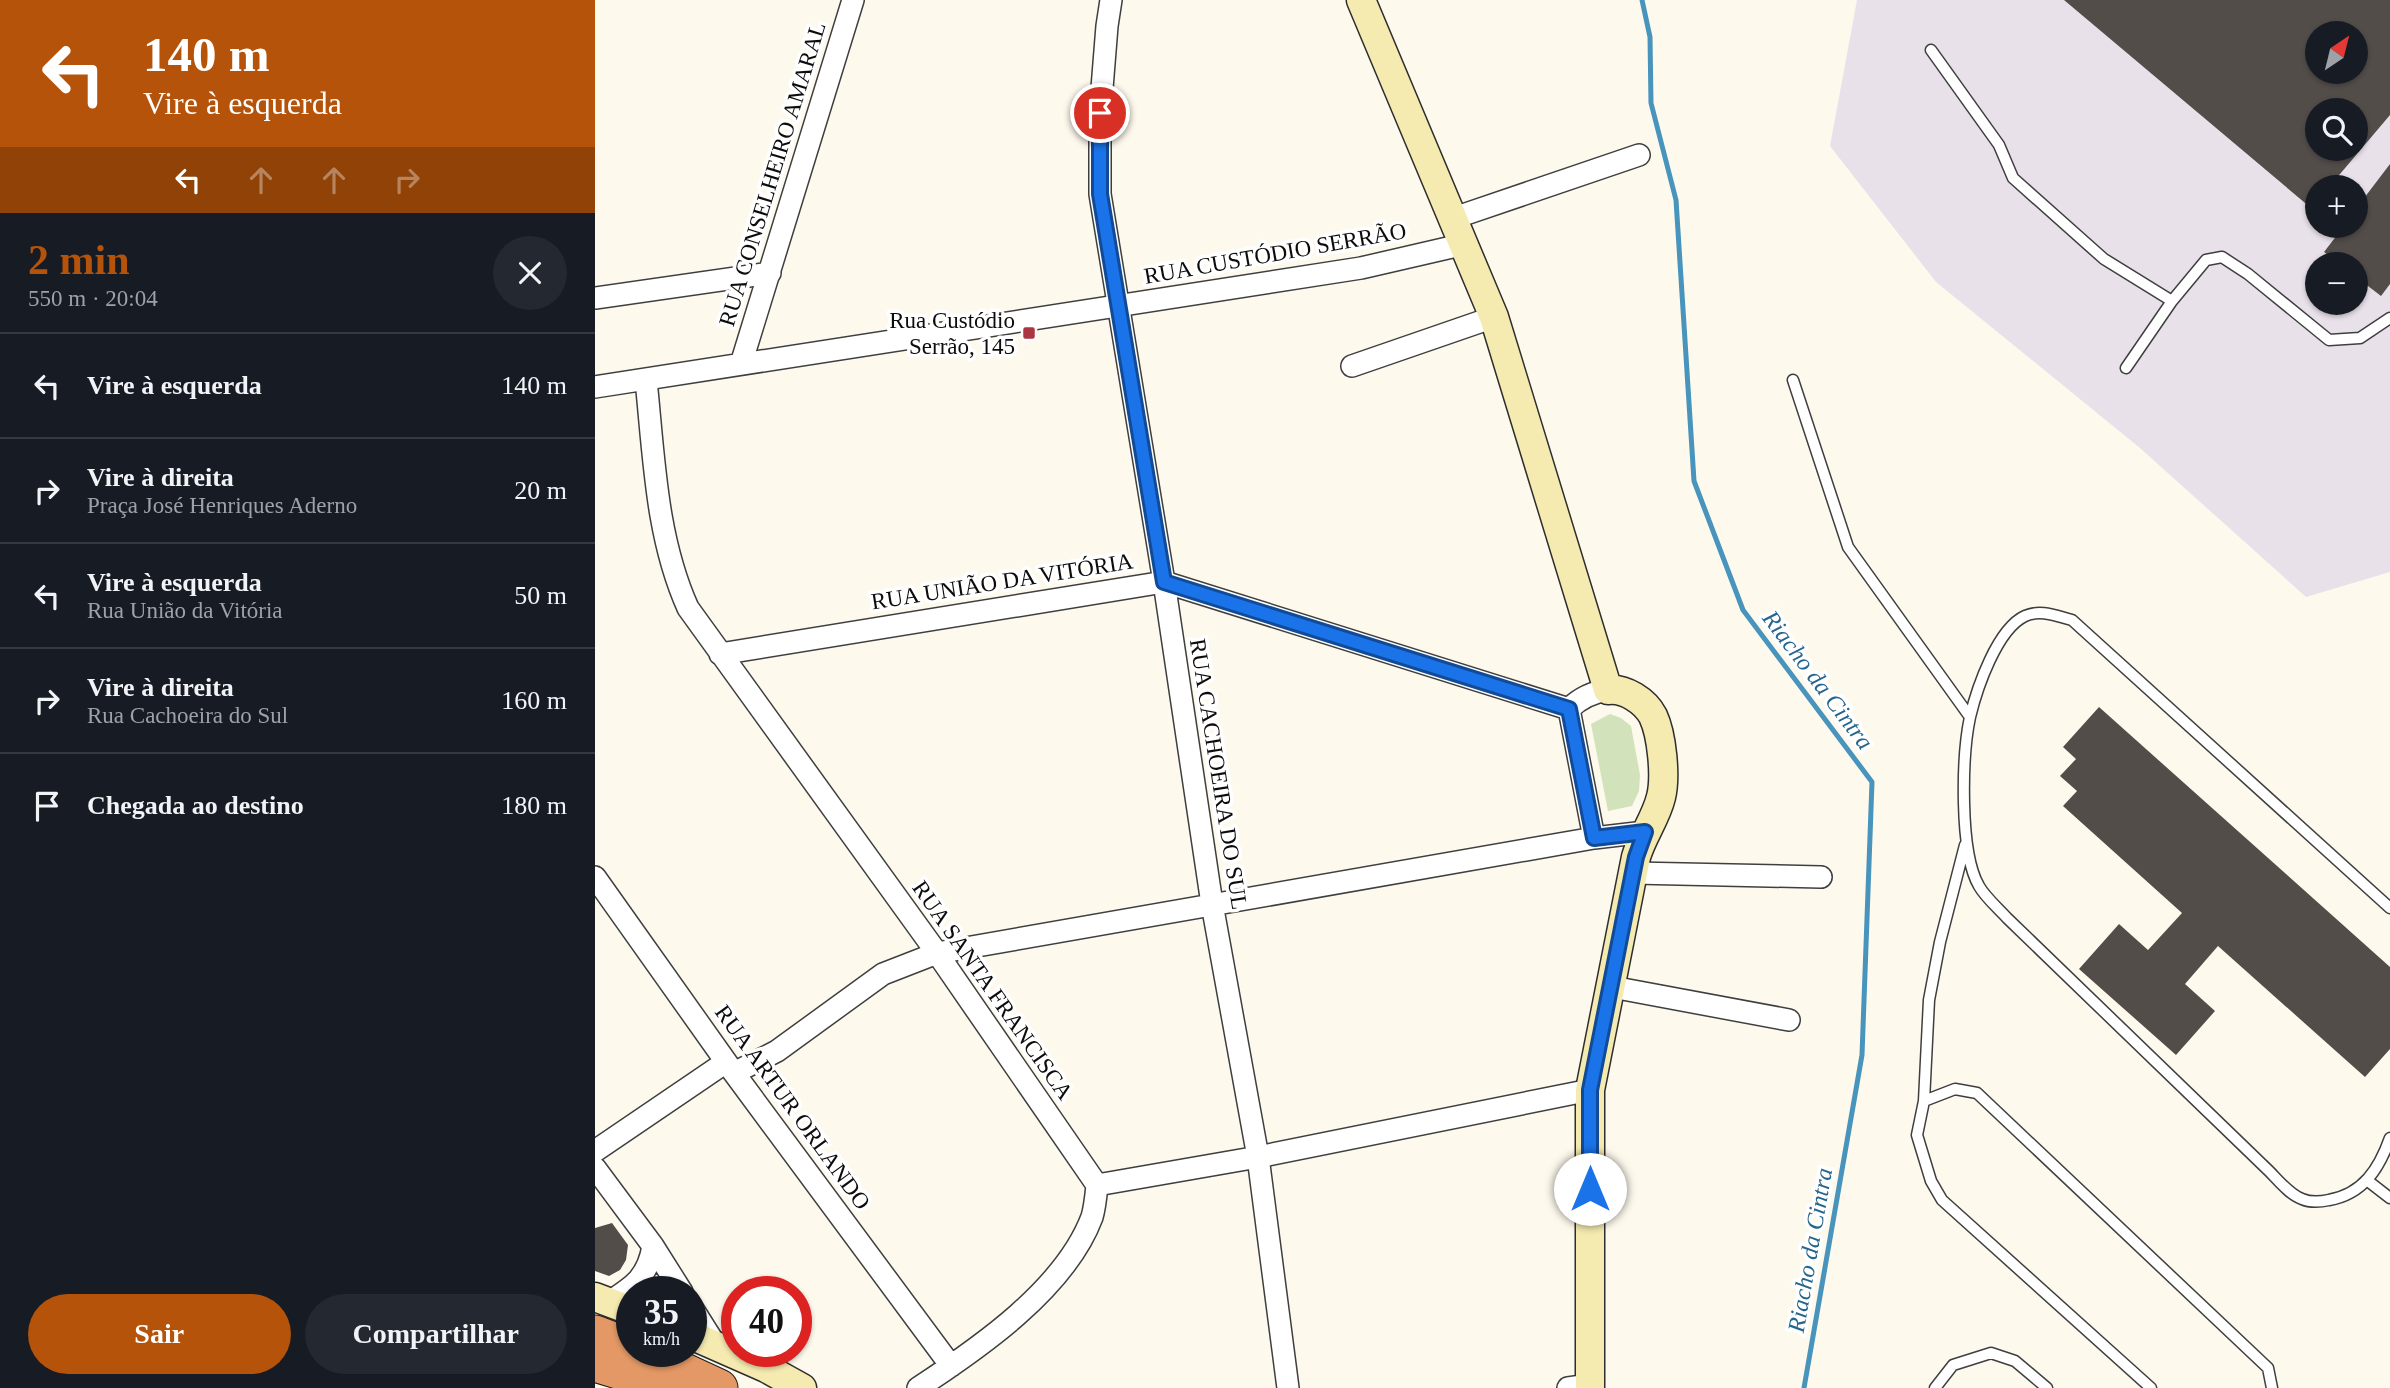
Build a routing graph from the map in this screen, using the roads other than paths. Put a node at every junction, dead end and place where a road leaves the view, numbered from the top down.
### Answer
1 (853, 0) edge
2 (1111, 0) edge
3 (1361, 0) edge
4 (1930, 50) dead end
5 (1639, 155) dead end
6 (1459, 231) junction
7 (770, 273) junction
8 (595, 298) edge
9 (2172, 301) junction
10 (1119, 306) junction
11 (1494, 317) junction
12 (2390, 318) edge
13 (741, 364) junction
14 (1352, 366) dead end
15 (2126, 368) dead end
16 (646, 380) junction
17 (1793, 380) dead end
18 (595, 387) edge
19 (1164, 582) junction
20 (720, 654) junction
21 (1608, 691) junction
22 (1569, 709) junction
23 (1970, 717) junction
24 (1645, 832) junction
25 (1594, 838) junction
26 (1966, 842) junction
27 (1633, 873) junction
28 (595, 877) edge
29 (1821, 877) dead end
30 (1212, 904) junction
31 (2390, 908) edge
32 (937, 953) junction
33 (1612, 987) junction
34 (1789, 1020) dead end
35 (730, 1068) junction
36 (1590, 1090) junction
37 (1924, 1101) junction
38 (2390, 1138) edge
39 (595, 1151) edge
40 (2387, 1156) edge
41 (1258, 1157) junction
42 (595, 1168) edge
43 (2368, 1181) junction
44 (1097, 1185) junction
45 (2390, 1198) edge
46 (653, 1246) junction
47 (672, 1276) edge
48 (608, 1311) edge
49 (707, 1342) edge
50 (595, 1363) edge
51 (951, 1366) junction
52 (674, 1367) edge
53 (1583, 1387) edge
54 (678, 1388) edge
55 (719, 1388) edge
56 (802, 1388) edge
57 (918, 1388) edge
58 (1289, 1388) edge
59 (1935, 1388) edge
60 (2047, 1388) edge
61 (2151, 1388) edge
62 (2272, 1388) edge

1 - 7 street, RUA CONSELHEIRO AMARAL
2 - 10 street, RUA CACHOEIRA DO SUL
3 - 6 street
4 - 9 lane
5 - 6 street, RUA CUSTÓDIO SERRÃO
6 - 10 street, RUA CUSTÓDIO SERRÃO
6 - 11 street
7 - 8 street
7 - 13 street, RUA CONSELHEIRO AMARAL
9 - 12 lane
9 - 15 lane
10 - 13 street, RUA CUSTÓDIO SERRÃO
10 - 19 street, RUA CACHOEIRA DO SUL
11 - 14 street
11 - 21 street
13 - 16 street, RUA CUSTÓDIO SERRÃO
16 - 18 street, RUA CUSTÓDIO SERRÃO
16 - 20 street, RUA SANTA FRANCISCA
17 - 23 lane
19 - 20 street, RUA UNIÃO DA VITÓRIA
19 - 22 street, RUA UNIÃO DA VITÓRIA
19 - 30 street, RUA CACHOEIRA DO SUL
20 - 32 street, RUA SANTA FRANCISCA
21 - 22 street
21 - 24 street
22 - 25 street
23 - 26 lane
23 - 31 lane
24 - 25 street
24 - 27 street
25 - 30 street
26 - 37 lane
26 - 43 lane
27 - 29 street
27 - 33 street
28 - 35 street, RUA ARTUR ORLANDO
30 - 32 street
30 - 41 street, RUA CACHOEIRA DO SUL
32 - 35 street
32 - 44 street, RUA SANTA FRANCISCA
33 - 34 street
33 - 36 street
35 - 39 street
35 - 51 street, RUA ARTUR ORLANDO
36 - 41 street
36 - 53 street
37 - 61 lane
37 - 62 lane
38 - 40 lane
40 - 43 lane
41 - 44 street
41 - 58 street, RUA CACHOEIRA DO SUL
42 - 46 street
43 - 45 lane
44 - 51 street
46 - 47 street
46 - 48 street
49 - 56 street
50 - 54 highway
51 - 57 street
52 - 55 highway
59 - 60 lane

